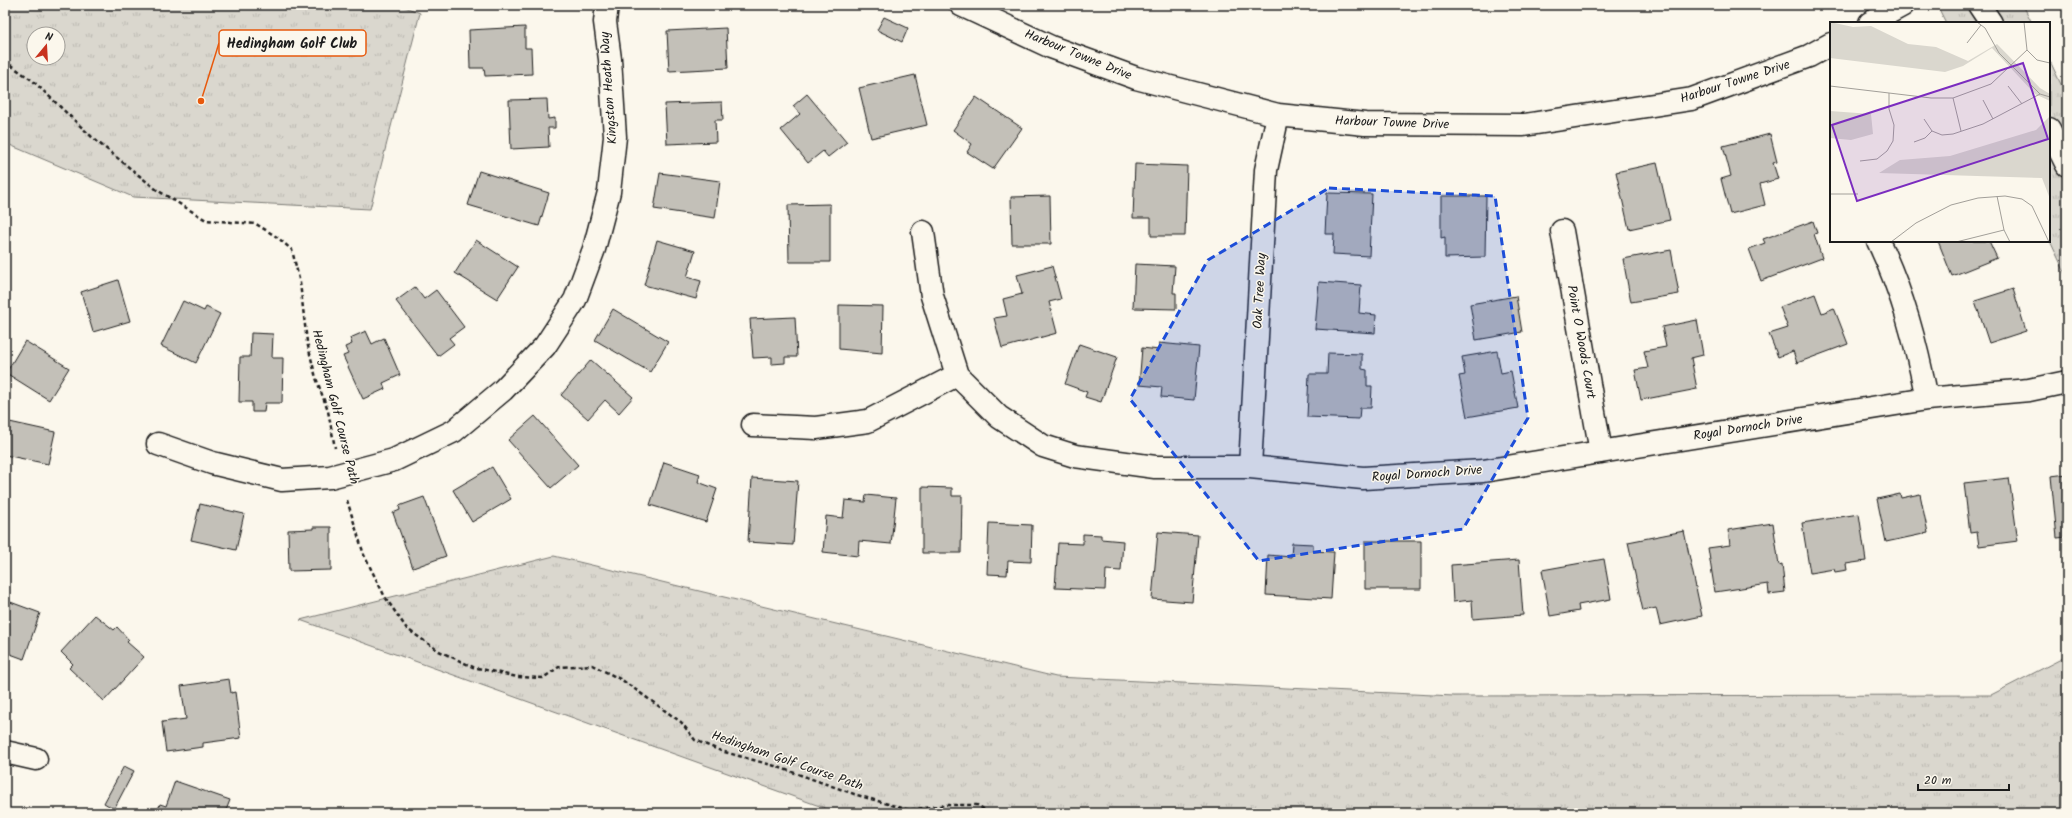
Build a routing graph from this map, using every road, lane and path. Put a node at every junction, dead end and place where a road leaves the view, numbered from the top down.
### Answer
1 (607, 5) edge
2 (961, 5) edge
3 (1903, 5) edge
4 (1979, 5) edge
5 (1872, 22) edge
6 (1990, 22) edge
7 (1830, 45) edge
8 (5, 61) edge
9 (1278, 116) junction
10 (2050, 131) edge
11 (2067, 165) edge
12 (1562, 231) dead end
13 (923, 232) dead end
14 (1878, 242) edge
15 (957, 375) junction
16 (2067, 382) edge
17 (1927, 399) junction
18 (752, 425) dead end
19 (158, 444) dead end
20 (1601, 452) junction
21 (1250, 467) junction
22 (340, 474) junction
23 (5, 752) edge
24 (36, 759) dead end
25 (990, 813) edge

1 - 22 street, Kingston Heath Way
2 - 9 street, Harbour Towne Drive
3 - 5 street
4 - 6 street
7 - 9 street, Harbour Towne Drive
8 - 22 path, Hedingham Golf Course Path
9 - 21 street, Oak Tree Way
10 - 11 street
12 - 20 street, Point O Woods Court
13 - 15 street, Royal Dornoch Drive
14 - 17 street
15 - 18 street
15 - 21 street, Royal Dornoch Drive
16 - 17 street, Royal Dornoch Drive
17 - 20 street, Royal Dornoch Drive
19 - 22 street, Kingston Heath Way
20 - 21 street, Royal Dornoch Drive
22 - 25 path, Hedingham Golf Course Path
23 - 24 street

